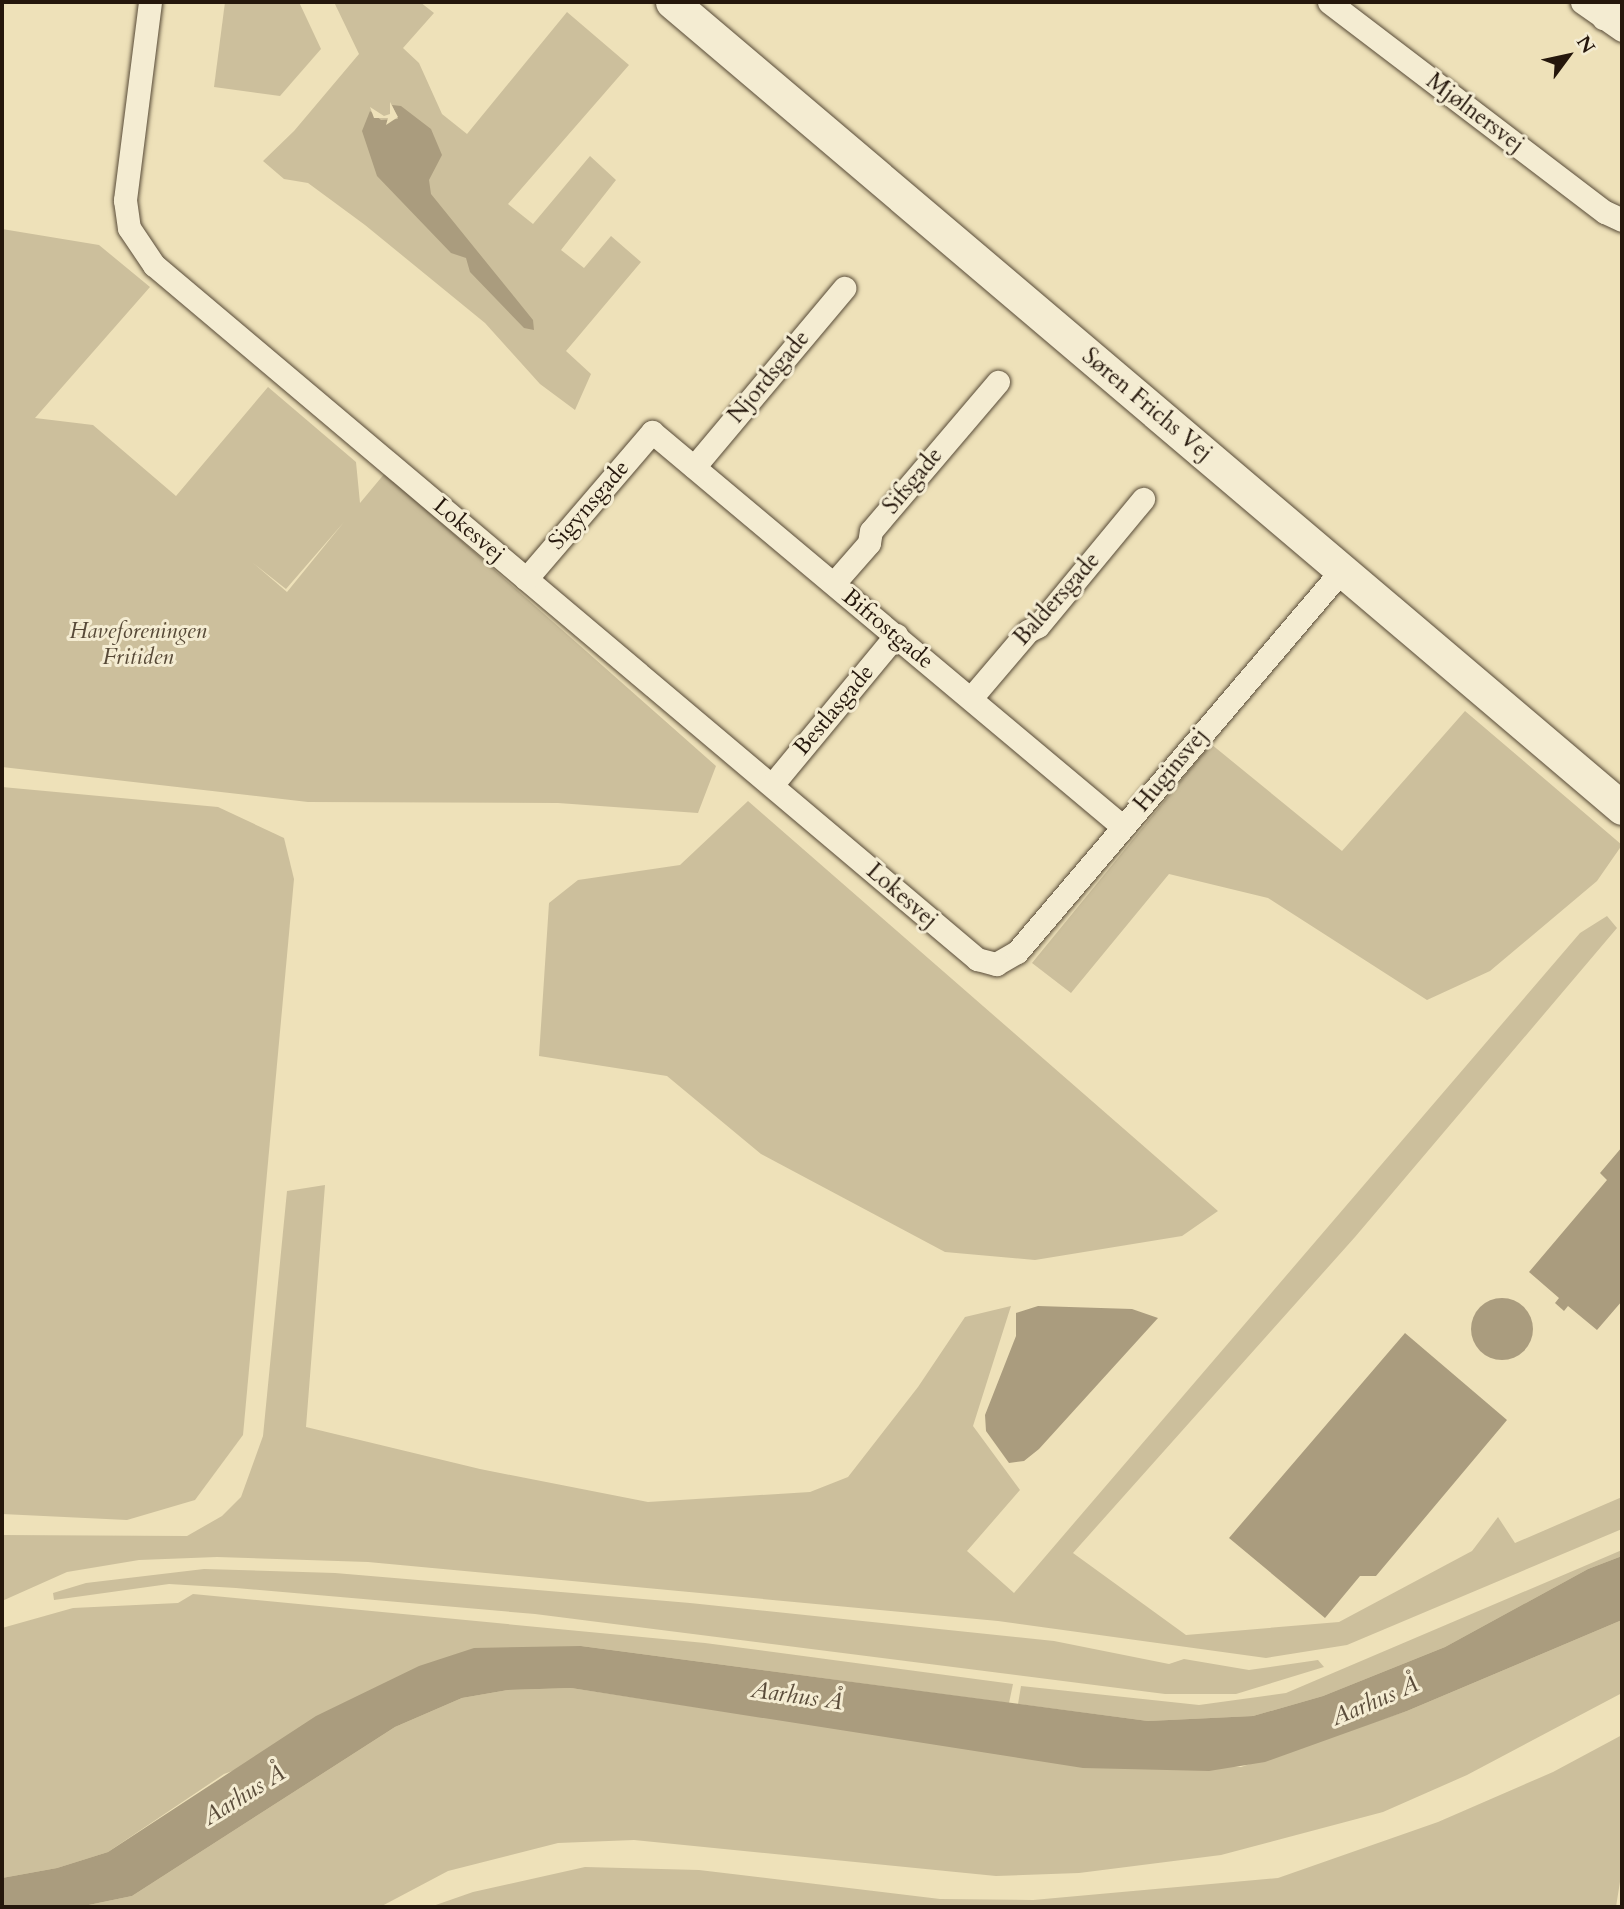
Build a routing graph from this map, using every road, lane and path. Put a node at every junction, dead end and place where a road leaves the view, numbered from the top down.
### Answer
1 (150, 2) edge
2 (672, 2) edge
3 (1329, 2) edge
4 (1582, 2) edge
5 (1615, 17) edge
6 (1622, 220) edge
7 (844, 288) dead end
8 (998, 382) dead end
9 (652, 432) joint
10 (694, 467) junction
11 (1143, 499) dead end
12 (1342, 570) junction
13 (526, 579) junction
14 (834, 583) junction
15 (896, 635) junction
16 (971, 698) junction
17 (772, 785) junction
18 (1622, 808) edge
19 (1123, 827) junction
20 (996, 964) joint

1 - 13 street, Lokesvej
2 - 12 street, Søren Frichs Vej
3 - 6 street, Mjølnersvej
4 - 5 street
7 - 10 street, Njordsgade
8 - 14 street, Sifsgade
9 - 10 street, Bifrostgade
9 - 13 street, Sigynsgade
10 - 14 street, Bifrostgade
11 - 16 street, Baldersgade
12 - 18 street, Søren Frichs Vej
12 - 19 street, Huginsvej
13 - 17 street, Lokesvej
14 - 15 street, Bifrostgade
15 - 16 street, Bifrostgade
15 - 17 street, Bestlasgade
16 - 19 street, Bifrostgade
17 - 20 street, Lokesvej
19 - 20 street, Huginsvej

